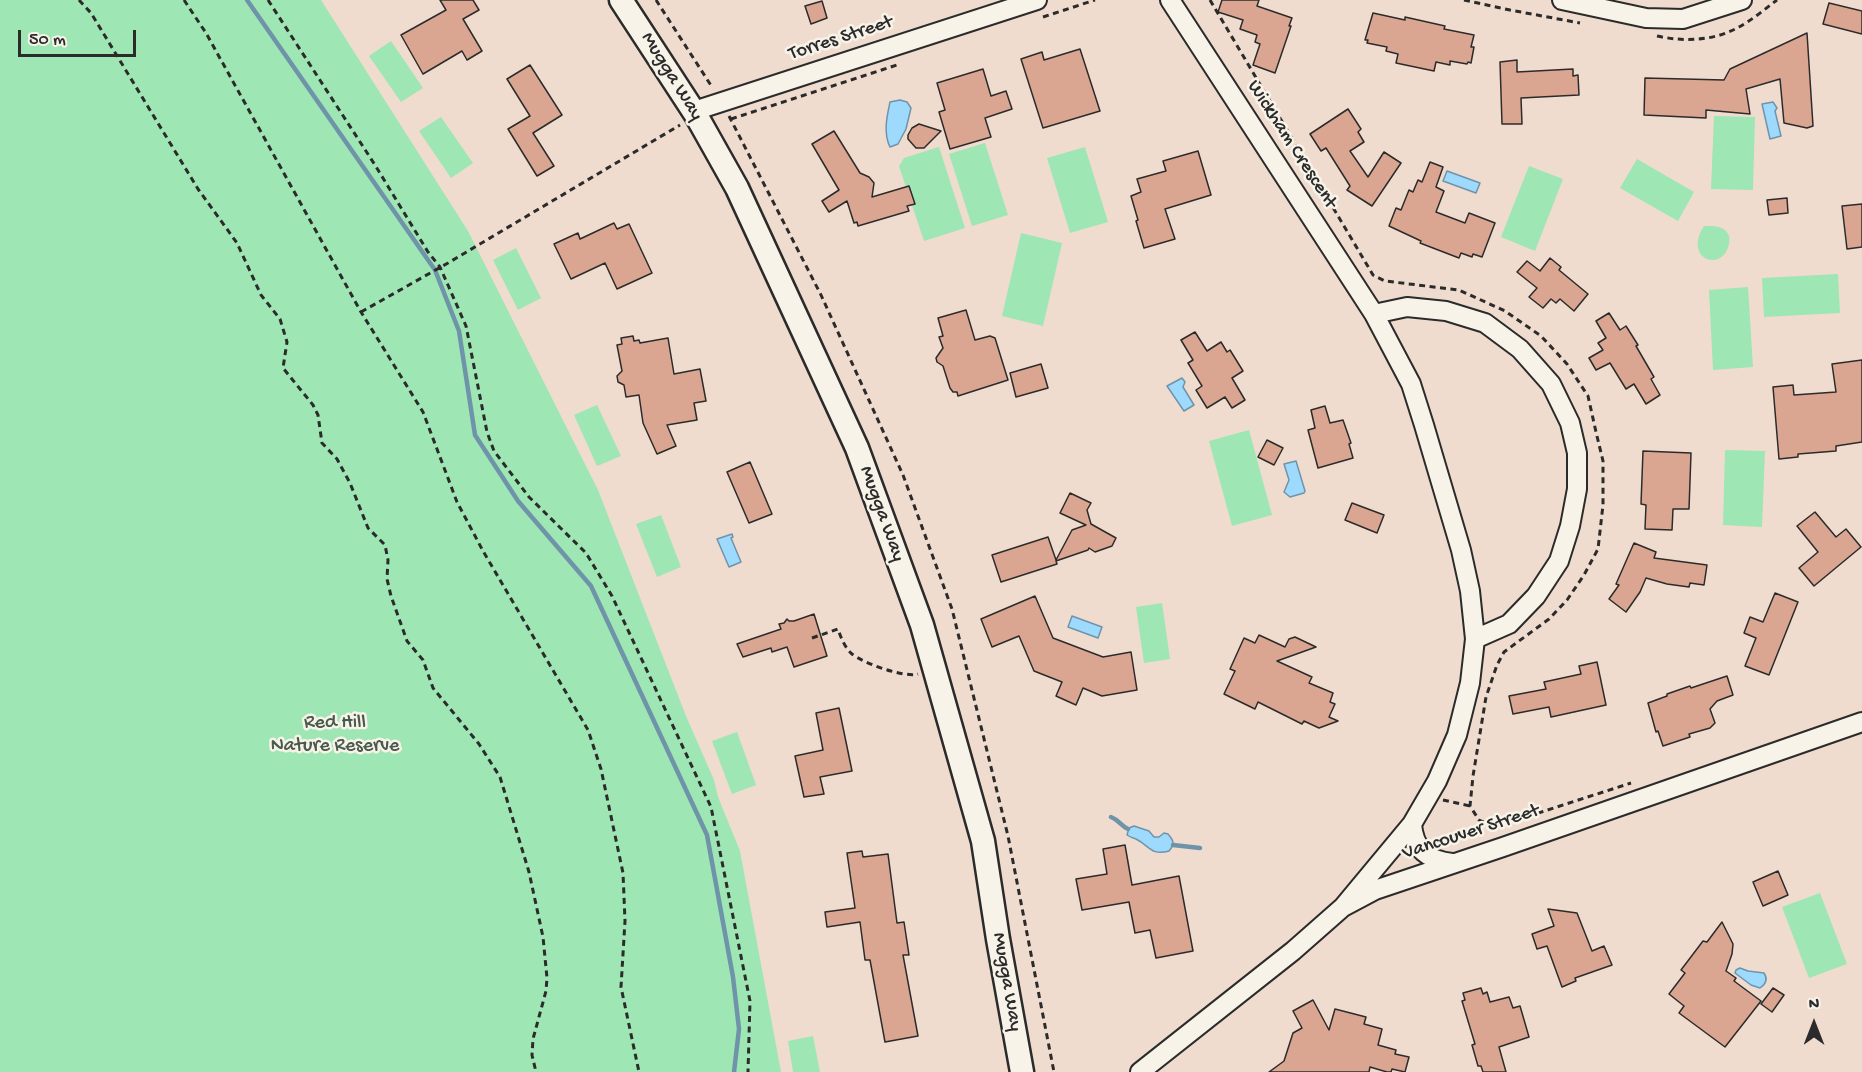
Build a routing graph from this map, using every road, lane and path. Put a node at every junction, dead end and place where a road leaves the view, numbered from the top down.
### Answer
1 (79, 0) edge
2 (184, 0) edge
3 (268, 0) edge
4 (621, 0) edge
5 (1037, 0) edge
6 (1170, 0) edge
7 (1210, 0) edge
8 (1562, 0) edge
9 (1742, 0) edge
10 (695, 113) junction
11 (440, 267) junction
12 (361, 312) junction
13 (1374, 314) junction
14 (812, 638) dead end
15 (1475, 639) junction
16 (934, 669) junction
17 (1860, 728) edge
18 (1641, 780) dead end
19 (1428, 797) junction
20 (1470, 806) junction
21 (1412, 824) junction
22 (1454, 864) junction
23 (1343, 907) junction
24 (536, 1072) edge
25 (639, 1072) edge
26 (748, 1072) edge
27 (1022, 1072) edge
28 (1140, 1072) edge

1 - 24 path
2 - 12 path
3 - 11 path
4 - 10 main road, Mugga Way
5 - 10 street, Torres Street
6 - 13 street, Wickham Crescent
7 - 20 path
8 - 9 street
10 - 11 path
10 - 16 main road, Mugga Way
11 - 12 path
11 - 26 path
12 - 25 path
13 - 15 street, Wickham Crescent
13 - 15 street
14 - 16 path
15 - 19 street, Wickham Crescent
16 - 27 main road, Mugga Way
17 - 22 street, Vancouver Street
18 - 20 path
19 - 20 path
19 - 21 street, Wickham Crescent
21 - 22 street
21 - 23 street, Wickham Crescent
22 - 23 street, Vancouver Street
23 - 28 street, Vancouver Street

